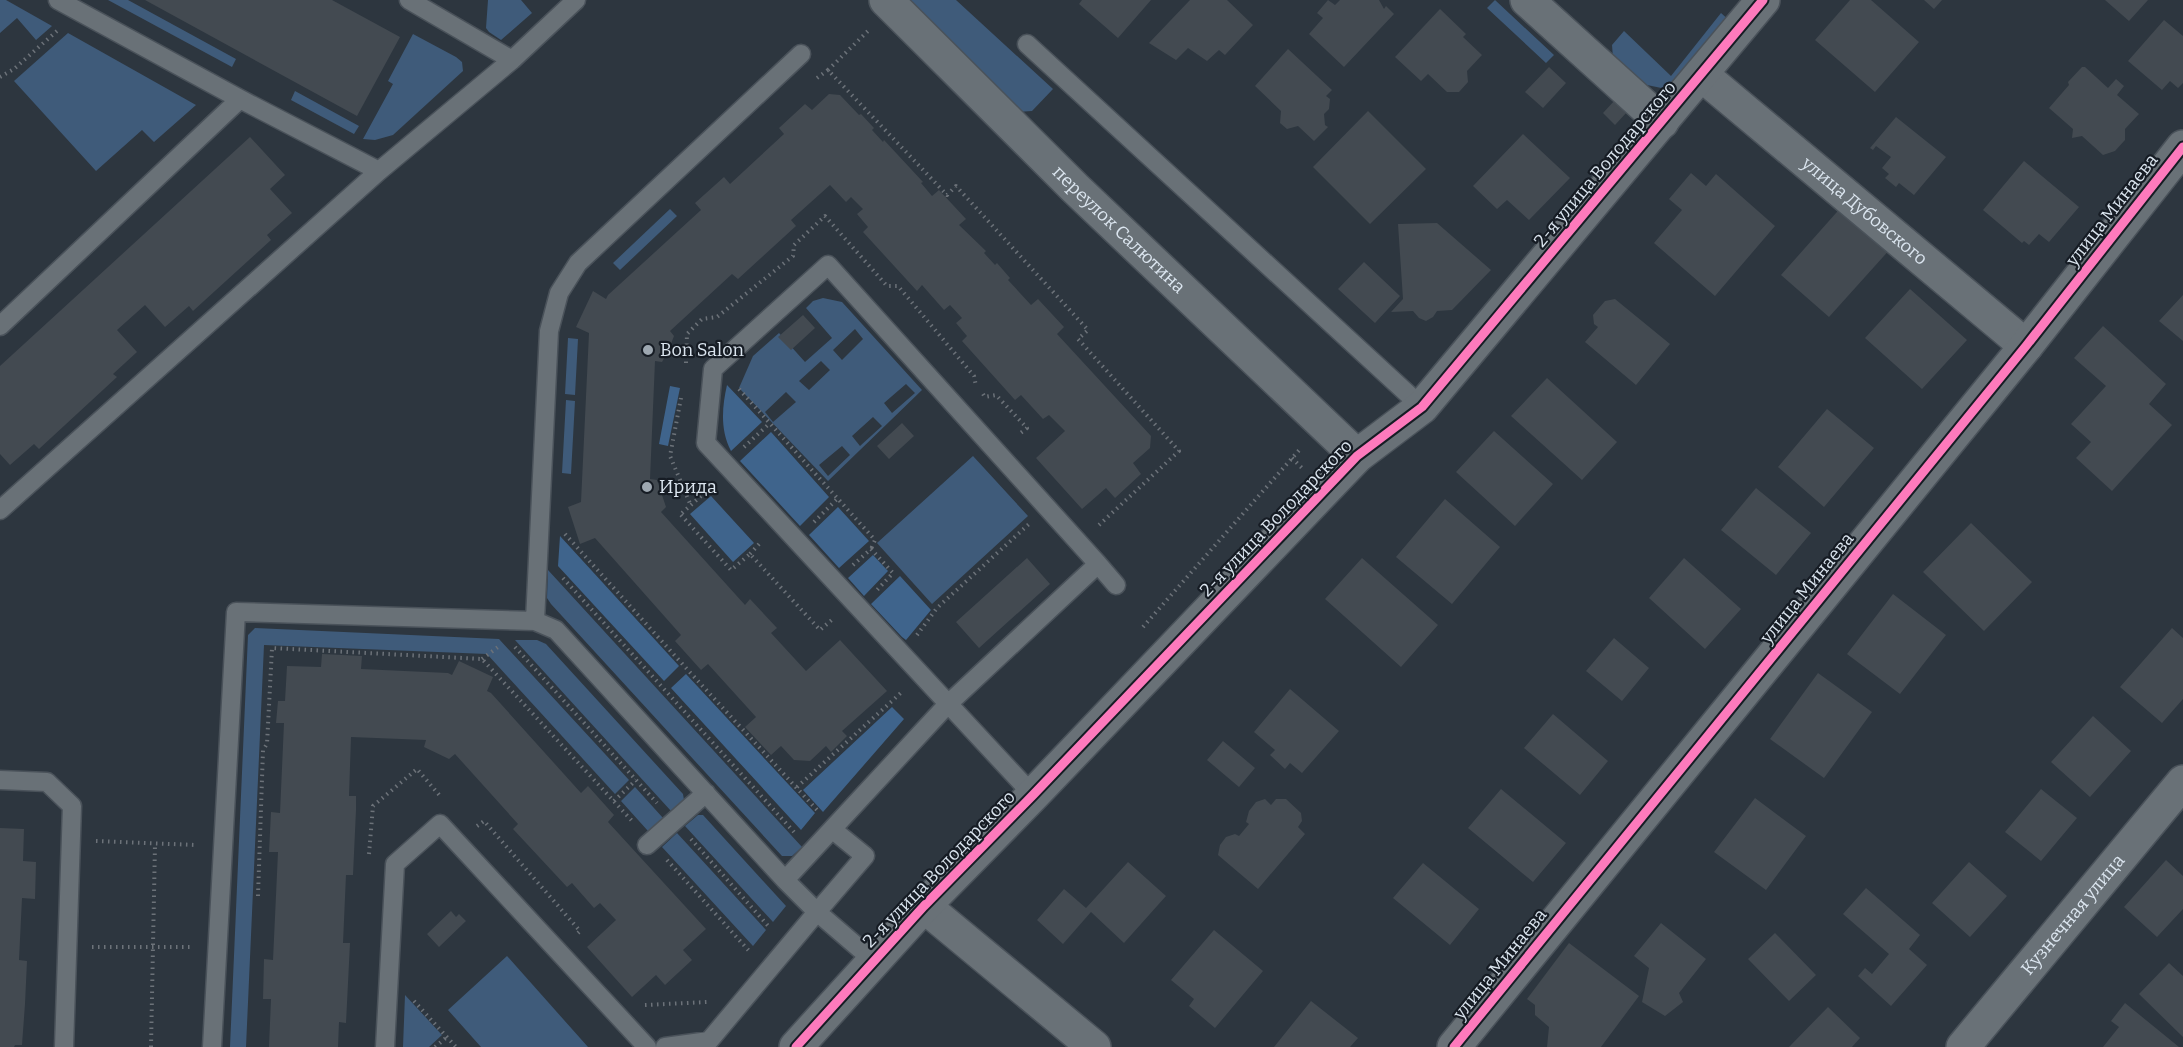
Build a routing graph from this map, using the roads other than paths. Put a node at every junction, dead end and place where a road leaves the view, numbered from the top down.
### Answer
1 (58, 0) edge
2 (408, 0) edge
3 (576, 0) edge
4 (886, 0) edge
5 (1527, 0) edge
6 (1763, 0) edge
7 (1027, 44) dead end
8 (801, 54) dead end
9 (512, 60) junction
10 (1702, 75) junction
11 (240, 99) junction
12 (1662, 122) junction
13 (2183, 147) edge
14 (379, 171) junction
15 (0, 326) edge
16 (2026, 346) junction
17 (1422, 407) junction
18 (1357, 456) junction
19 (0, 510) edge
20 (1098, 564) junction
21 (1116, 585) dead end
22 (535, 621) junction
23 (947, 705) junction
24 (0, 780) edge
25 (2183, 782) edge
26 (706, 793) junction
27 (1033, 795) junction
28 (828, 823) junction
29 (649, 843) road end
30 (785, 880) junction
31 (924, 906) junction
32 (817, 912) junction
33 (874, 961) junction
34 (706, 1044) edge
35 (64, 1047) edge
36 (212, 1047) edge
37 (384, 1047) edge
38 (647, 1047) edge
39 (665, 1047) edge
40 (796, 1047) edge
41 (1094, 1047) edge
42 (1454, 1047) edge
43 (1963, 1047) edge

1 - 11 lane
2 - 9 lane
3 - 9 lane
4 - 18 street, переулок Салютина
5 - 12 street
6 - 10 street, 2-я улица Володарского
7 - 17 lane
8 - 22 lane
9 - 14 lane
10 - 12 street, 2-я улица Володарского
10 - 16 street, улица Дубовского
11 - 14 lane
11 - 15 lane
12 - 17 street, 2-я улица Володарского
13 - 16 street, улица Минаева
14 - 19 lane
16 - 42 street, улица Минаева
17 - 18 street, 2-я улица Володарского
18 - 27 street, 2-я улица Володарского
20 - 21 lane
20 - 23 lane
20 - 23 lane
22 - 26 lane
22 - 36 lane
23 - 27 lane
23 - 28 lane
24 - 35 lane
25 - 43 street, Кузнечная улица
26 - 29 lane
26 - 30 lane
27 - 31 street, 2-я улица Володарского
28 - 30 lane
28 - 32 lane
30 - 32 lane
31 - 33 street, 2-я улица Володарского
31 - 41 street
32 - 33 lane
32 - 34 lane
33 - 40 street, 2-я улица Володарского
34 - 39 lane
37 - 38 lane

